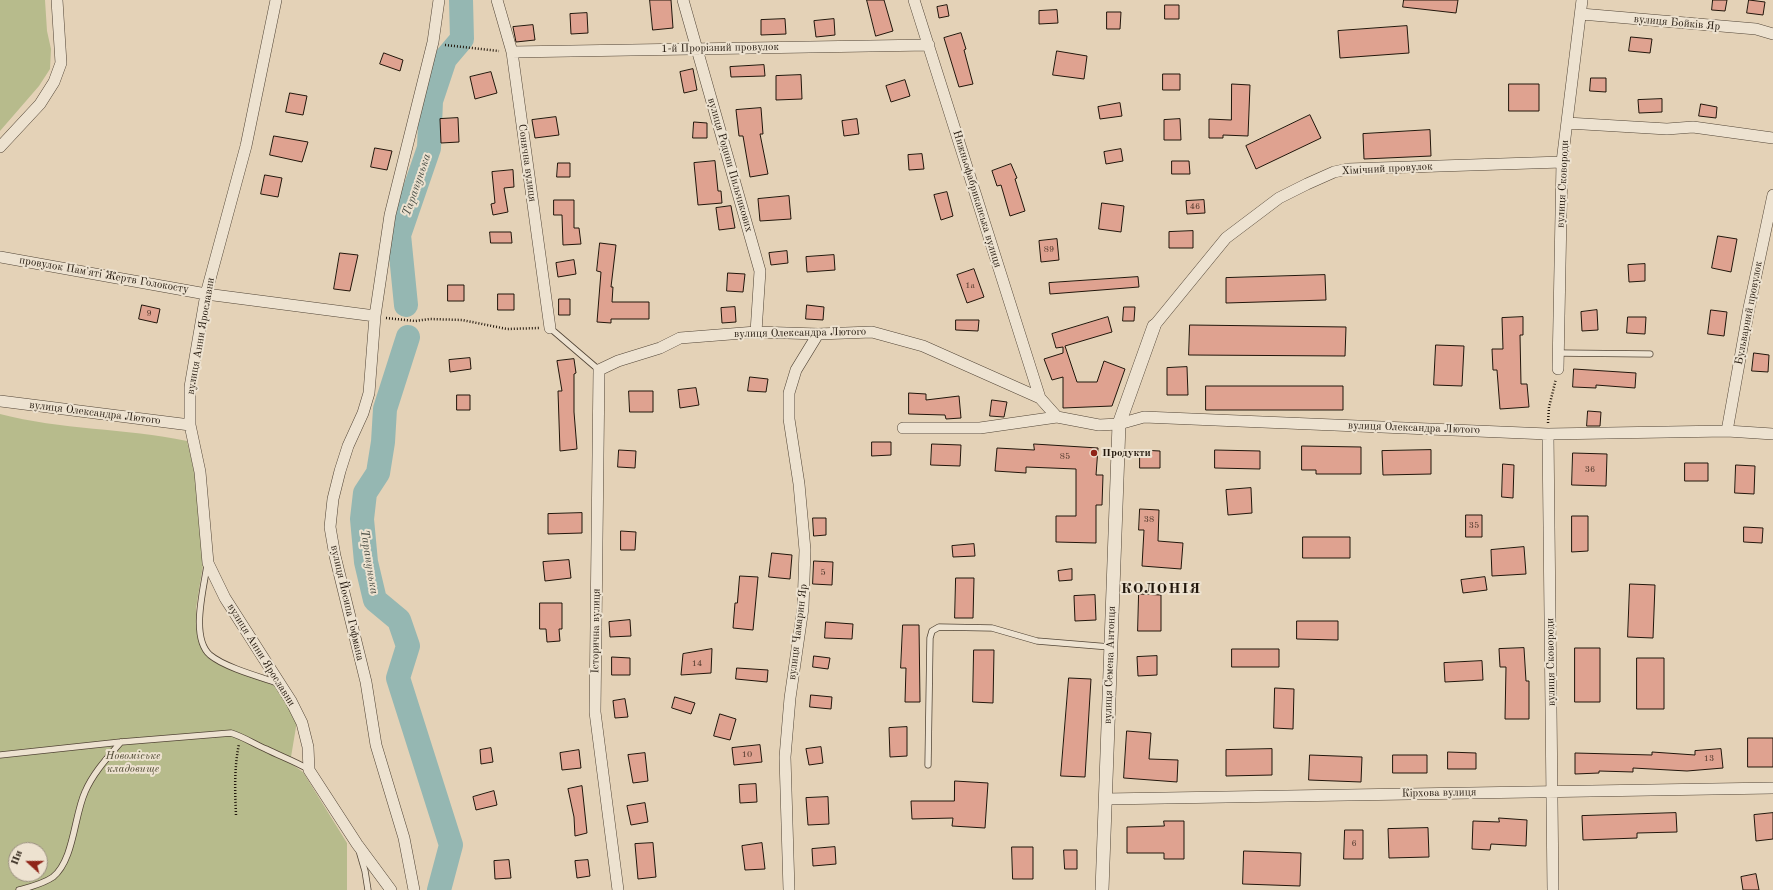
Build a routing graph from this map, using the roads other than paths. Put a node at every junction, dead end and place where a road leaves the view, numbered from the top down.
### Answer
1 (58, 0) edge
2 (276, 0) edge
3 (439, 0) edge
4 (497, 0) edge
5 (683, 0) edge
6 (914, 0) edge
7 (1582, 0) edge
8 (1580, 14) junction
9 (1773, 34) edge
10 (929, 45) junction
11 (698, 48) junction
12 (512, 52) junction
13 (1567, 123) junction
14 (1773, 138) edge
15 (0, 147) edge
16 (1562, 162) junction
17 (1773, 195) edge
18 (0, 257) edge
19 (206, 294) junction
20 (376, 316) junction
21 (1154, 326) joint
22 (550, 328) joint
23 (756, 332) junction
24 (818, 334) junction
25 (1558, 353) junction
26 (1650, 354) dead end
27 (1558, 369) road end
28 (599, 370) junction
29 (1040, 398) junction
30 (0, 401) edge
31 (1057, 417) junction
32 (1119, 424) junction
33 (190, 425) junction
34 (903, 428) dead end
35 (1727, 431) junction
36 (1548, 434) junction
37 (1773, 434) edge
38 (208, 563) junction
39 (1111, 647) junction
40 (278, 683) junction
41 (121, 742) junction
42 (0, 755) edge
43 (928, 765) dead end
44 (310, 770) junction
45 (1773, 788) edge
46 (1552, 792) junction
47 (1105, 799) junction
48 (357, 844) junction
49 (18, 890) edge
50 (368, 890) edge
51 (391, 890) edge
52 (414, 890) edge
53 (618, 890) edge
54 (789, 890) edge
55 (1102, 890) edge
56 (1553, 890) edge

1 - 15 street
2 - 19 street, вулиця Анни Ярославни
3 - 20 street
4 - 12 street, Сонячна вулиця
5 - 11 street, вулиця Родини Пильчикових
6 - 10 street, Нижньофабриканська вулиця
7 - 8 street, вулиця Сковороди
8 - 9 street, вулиця Бойків Яр
8 - 13 street, вулиця Сковороди
10 - 11 street, 1-й Прорізний провулок
10 - 29 street, Нижньофабриканська вулиця
11 - 12 street, 1-й Прорізний провулок
11 - 23 street, вулиця Родини Пильчикових
12 - 22 street, Сонячна вулиця
13 - 14 street
13 - 16 street, вулиця Сковороди
16 - 21 street, Хімічний провулок
16 - 25 street, вулиця Сковороди
17 - 35 street, Бульварний провулок
18 - 19 street, провулок Памʼяті Жертв Голокосту
19 - 20 street, провулок Памʼяті Жертв Голокосту
19 - 33 street, вулиця Анни Ярославни
20 - 52 street, вулиця Йосипа Гофмана
21 - 32 street, вулиця Семена Антонця
22 - 28 lane
23 - 24 street, вулиця Олександра Лютого
23 - 28 street, вулиця Олександра Лютого
24 - 29 street, вулиця Олександра Лютого
24 - 54 street, вулиця Чамарин Яр
25 - 26 lane
25 - 27 street, вулиця Сковороди
28 - 53 street, Історична вулиця
29 - 31 street, вулиця Олександра Лютого
30 - 33 street, вулиця Олександра Лютого
31 - 32 street, вулиця Олександра Лютого
31 - 34 street, вулиця Олександра Лютого
32 - 36 street, вулиця Олександра Лютого
32 - 39 street, вулиця Семена Антонця
33 - 38 street, вулиця Анни Ярославни
35 - 36 street, вулиця Олександра Лютого
35 - 37 street, вулиця Олександра Лютого
36 - 46 street, вулиця Сковороди
38 - 40 street, вулиця Анни Ярославни
38 - 40 lane
39 - 43 lane
39 - 47 street, вулиця Семена Антонця
40 - 44 street, вулиця Анни Ярославни
41 - 42 lane
41 - 44 lane
41 - 49 lane
44 - 48 street, вулиця Анни Ярославни
45 - 46 street, Кірхова вулиця
46 - 47 street, Кірхова вулиця
46 - 56 street, вулиця Сковороди
47 - 55 street, вулиця Семена Антонця
48 - 50 lane
48 - 51 street, вулиця Анни Ярославни

